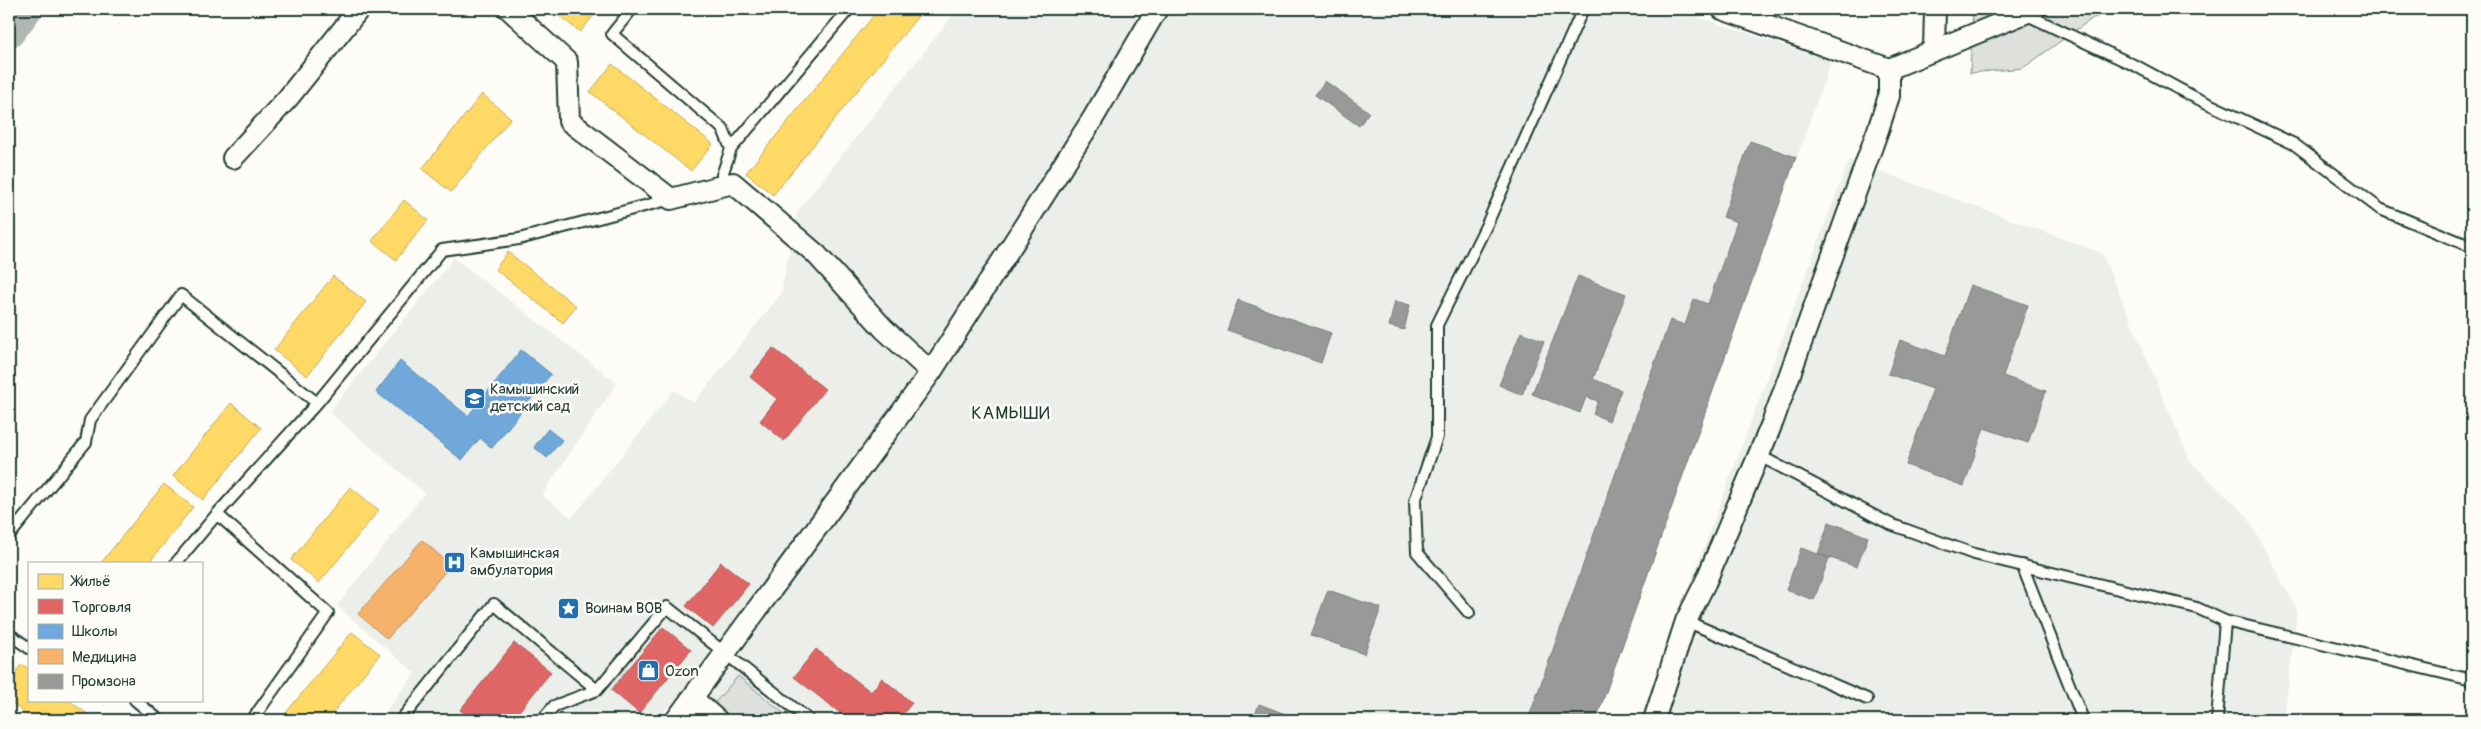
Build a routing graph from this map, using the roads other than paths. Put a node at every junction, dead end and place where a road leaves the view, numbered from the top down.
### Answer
1 (359, 9) edge
2 (509, 9) edge
3 (632, 9) edge
4 (849, 9) edge
5 (1157, 9) edge
6 (1583, 9) edge
7 (1722, 9) edge
8 (1935, 9) edge
9 (2029, 11) edge
10 (1934, 50) junction
11 (1889, 69) junction
12 (731, 149) junction
13 (233, 158) dead end
14 (733, 183) junction
15 (671, 199) junction
16 (2472, 247) edge
17 (931, 372) junction
18 (317, 403) junction
19 (1758, 455) junction
20 (217, 514) junction
21 (9, 536) edge
22 (177, 562) edge
23 (2022, 565) junction
24 (1470, 613) dead end
25 (1686, 620) junction
26 (2225, 620) junction
27 (9, 634) edge
28 (28, 647) edge
29 (725, 653) junction
30 (2472, 680) edge
31 (597, 690) junction
32 (692, 698) junction
33 (1867, 700) dead end
34 (136, 702) edge
35 (159, 720) edge
36 (252, 720) edge
37 (401, 720) edge
38 (542, 720) edge
39 (676, 720) edge
40 (717, 720) edge
41 (809, 720) edge
42 (1654, 720) edge
43 (2082, 720) edge
44 (2217, 720) edge

1 - 13 street
2 - 15 street
3 - 12 lane
4 - 12 lane
5 - 17 street
6 - 24 lane
7 - 11 street
8 - 10 street
9 - 10 street
9 - 16 lane
10 - 11 street
11 - 19 street
12 - 14 lane
14 - 15 street
14 - 17 street
15 - 18 lane
17 - 29 street
18 - 20 lane
18 - 21 lane
19 - 23 lane
19 - 25 street
20 - 22 lane
20 - 36 lane
23 - 26 lane
23 - 43 lane
25 - 33 lane
25 - 42 street
26 - 30 lane
26 - 44 lane
27 - 28 lane
29 - 31 lane
29 - 32 street
29 - 41 lane
31 - 37 lane
31 - 38 lane
32 - 39 street
32 - 40 street
34 - 35 lane

